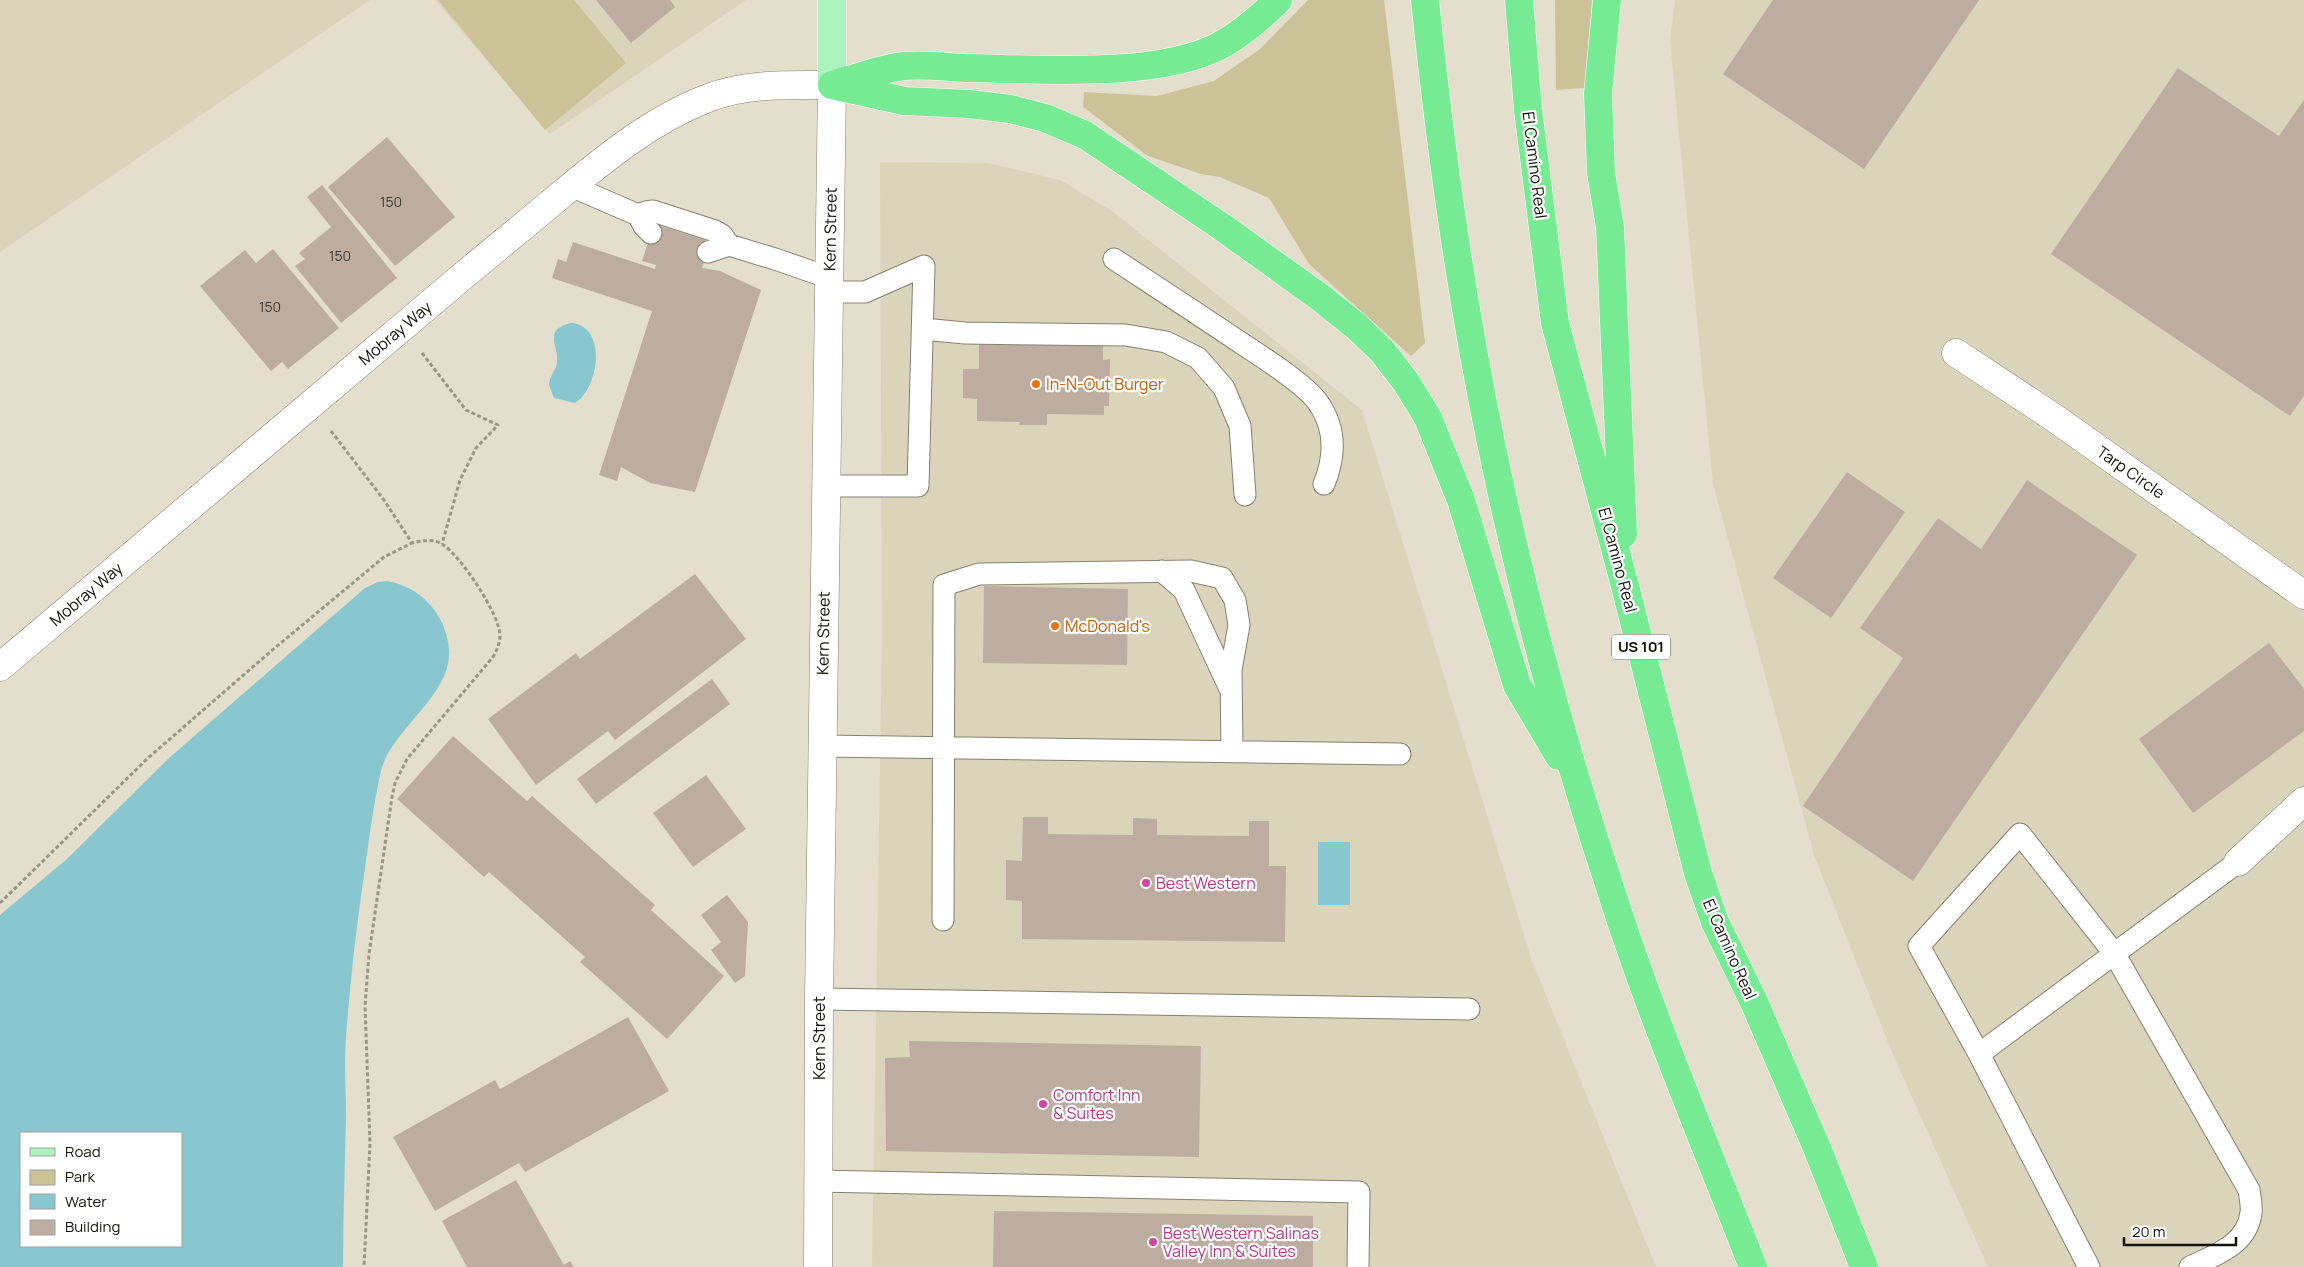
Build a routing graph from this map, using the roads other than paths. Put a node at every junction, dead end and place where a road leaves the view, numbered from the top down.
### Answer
1 (832, 0) edge
2 (1278, 0) edge
3 (1425, 0) edge
4 (1519, 0) edge
5 (1607, 0) edge
6 (832, 85) junction
7 (572, 186) junction
8 (638, 215) junction
9 (651, 233) dead end
10 (729, 246) junction
11 (708, 252) dead end
12 (1114, 259) dead end
13 (830, 285) junction
14 (923, 329) junction
15 (1956, 353) dead end
16 (1324, 484) dead end
17 (825, 486) junction
18 (1245, 495) dead end
19 (1162, 571) junction
20 (1625, 586) junction
21 (2304, 595) edge
22 (0, 667) edge
23 (1232, 691) junction
24 (822, 746) junction
25 (943, 748) junction
26 (1232, 751) junction
27 (1400, 754) dead end
28 (1579, 790) junction
29 (2304, 801) edge
30 (2238, 862) joint
31 (943, 920) dead end
32 (2114, 953) junction
33 (819, 999) junction
34 (1469, 1009) dead end
35 (1979, 1054) junction
36 (818, 1182) junction
37 (818, 1267) edge
38 (1358, 1267) edge
39 (1753, 1267) edge
40 (1864, 1267) edge
41 (2089, 1267) edge
42 (2190, 1267) edge

1 - 6 main road, Kern Street
2 - 6 highway
3 - 28 highway
4 - 20 highway, El Camino Real / US 101
5 - 20 highway
6 - 7 street, Mobray Way
6 - 13 street, Kern Street
6 - 28 highway
7 - 8 lane
7 - 22 street, Mobray Way
8 - 9 lane
8 - 10 lane
10 - 11 lane
10 - 13 lane
12 - 16 lane
13 - 14 lane
13 - 17 street, Kern Street
14 - 17 lane
14 - 18 lane
15 - 21 street, Tarp Circle
17 - 24 street, Kern Street
19 - 23 lane
19 - 23 lane
19 - 25 lane
20 - 40 highway, El Camino Real / US 101
23 - 26 lane
24 - 25 lane
24 - 33 street, Kern Street
25 - 26 lane
25 - 31 lane
26 - 27 lane
28 - 39 highway
29 - 30 street
30 - 32 lane
32 - 35 lane
32 - 35 lane
32 - 42 lane
33 - 34 lane
33 - 36 street, Kern Street
35 - 41 lane
36 - 37 street, Kern Street
36 - 38 lane

